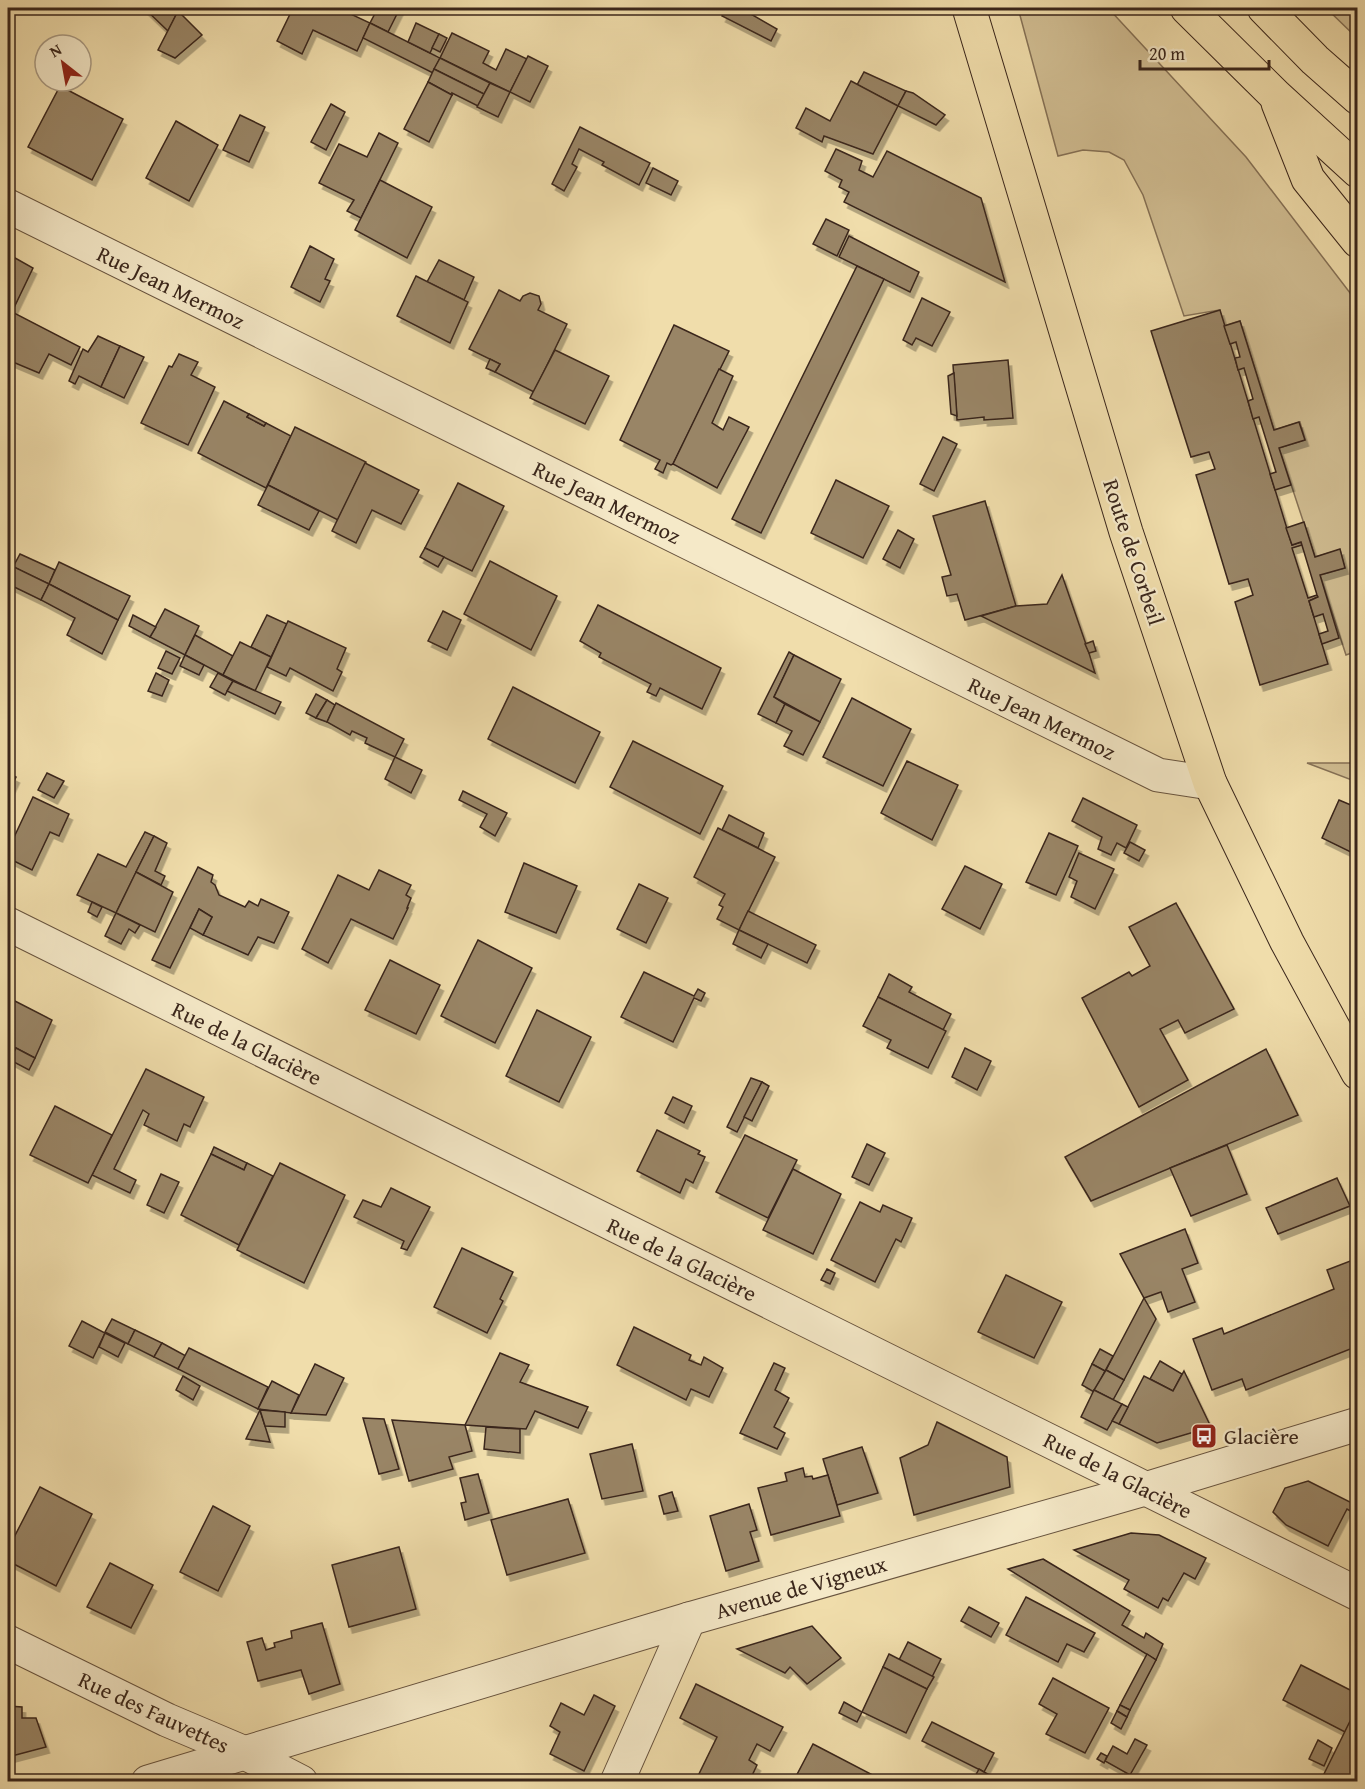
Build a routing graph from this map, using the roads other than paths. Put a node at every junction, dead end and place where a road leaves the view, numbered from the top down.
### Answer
1 (969, 8) edge
2 (1187, 8) edge
3 (1264, 8) edge
4 (1276, 96) junction
5 (1358, 98) edge
6 (1358, 171) edge
7 (8, 206) edge
8 (1358, 241) edge
9 (1210, 783) junction
10 (8, 924) edge
11 (1358, 1073) edge
12 (1358, 1424) edge
13 (1145, 1489) junction
14 (1358, 1594) edge
15 (689, 1619) junction
16 (8, 1642) edge
17 (245, 1753) junction
18 (148, 1782) edge
19 (301, 1782) edge
20 (617, 1782) edge

1 - 9 main road, Route de Corbeil
2 - 4 main road
3 - 5 main road
4 - 6 main road
4 - 8 main road
7 - 9 street, Rue Jean Mermoz
9 - 11 main road, Route de Corbeil
10 - 13 street, Rue de la Glacière
12 - 13 street, Avenue de Vigneux
13 - 14 street, Rue de la Glacière
13 - 15 street, Avenue de Vigneux
15 - 17 street, Avenue de Vigneux
15 - 20 street
16 - 17 street, Rue des Fauvettes
17 - 18 street, Avenue de Vigneux
17 - 19 street, Rue des Fauvettes

